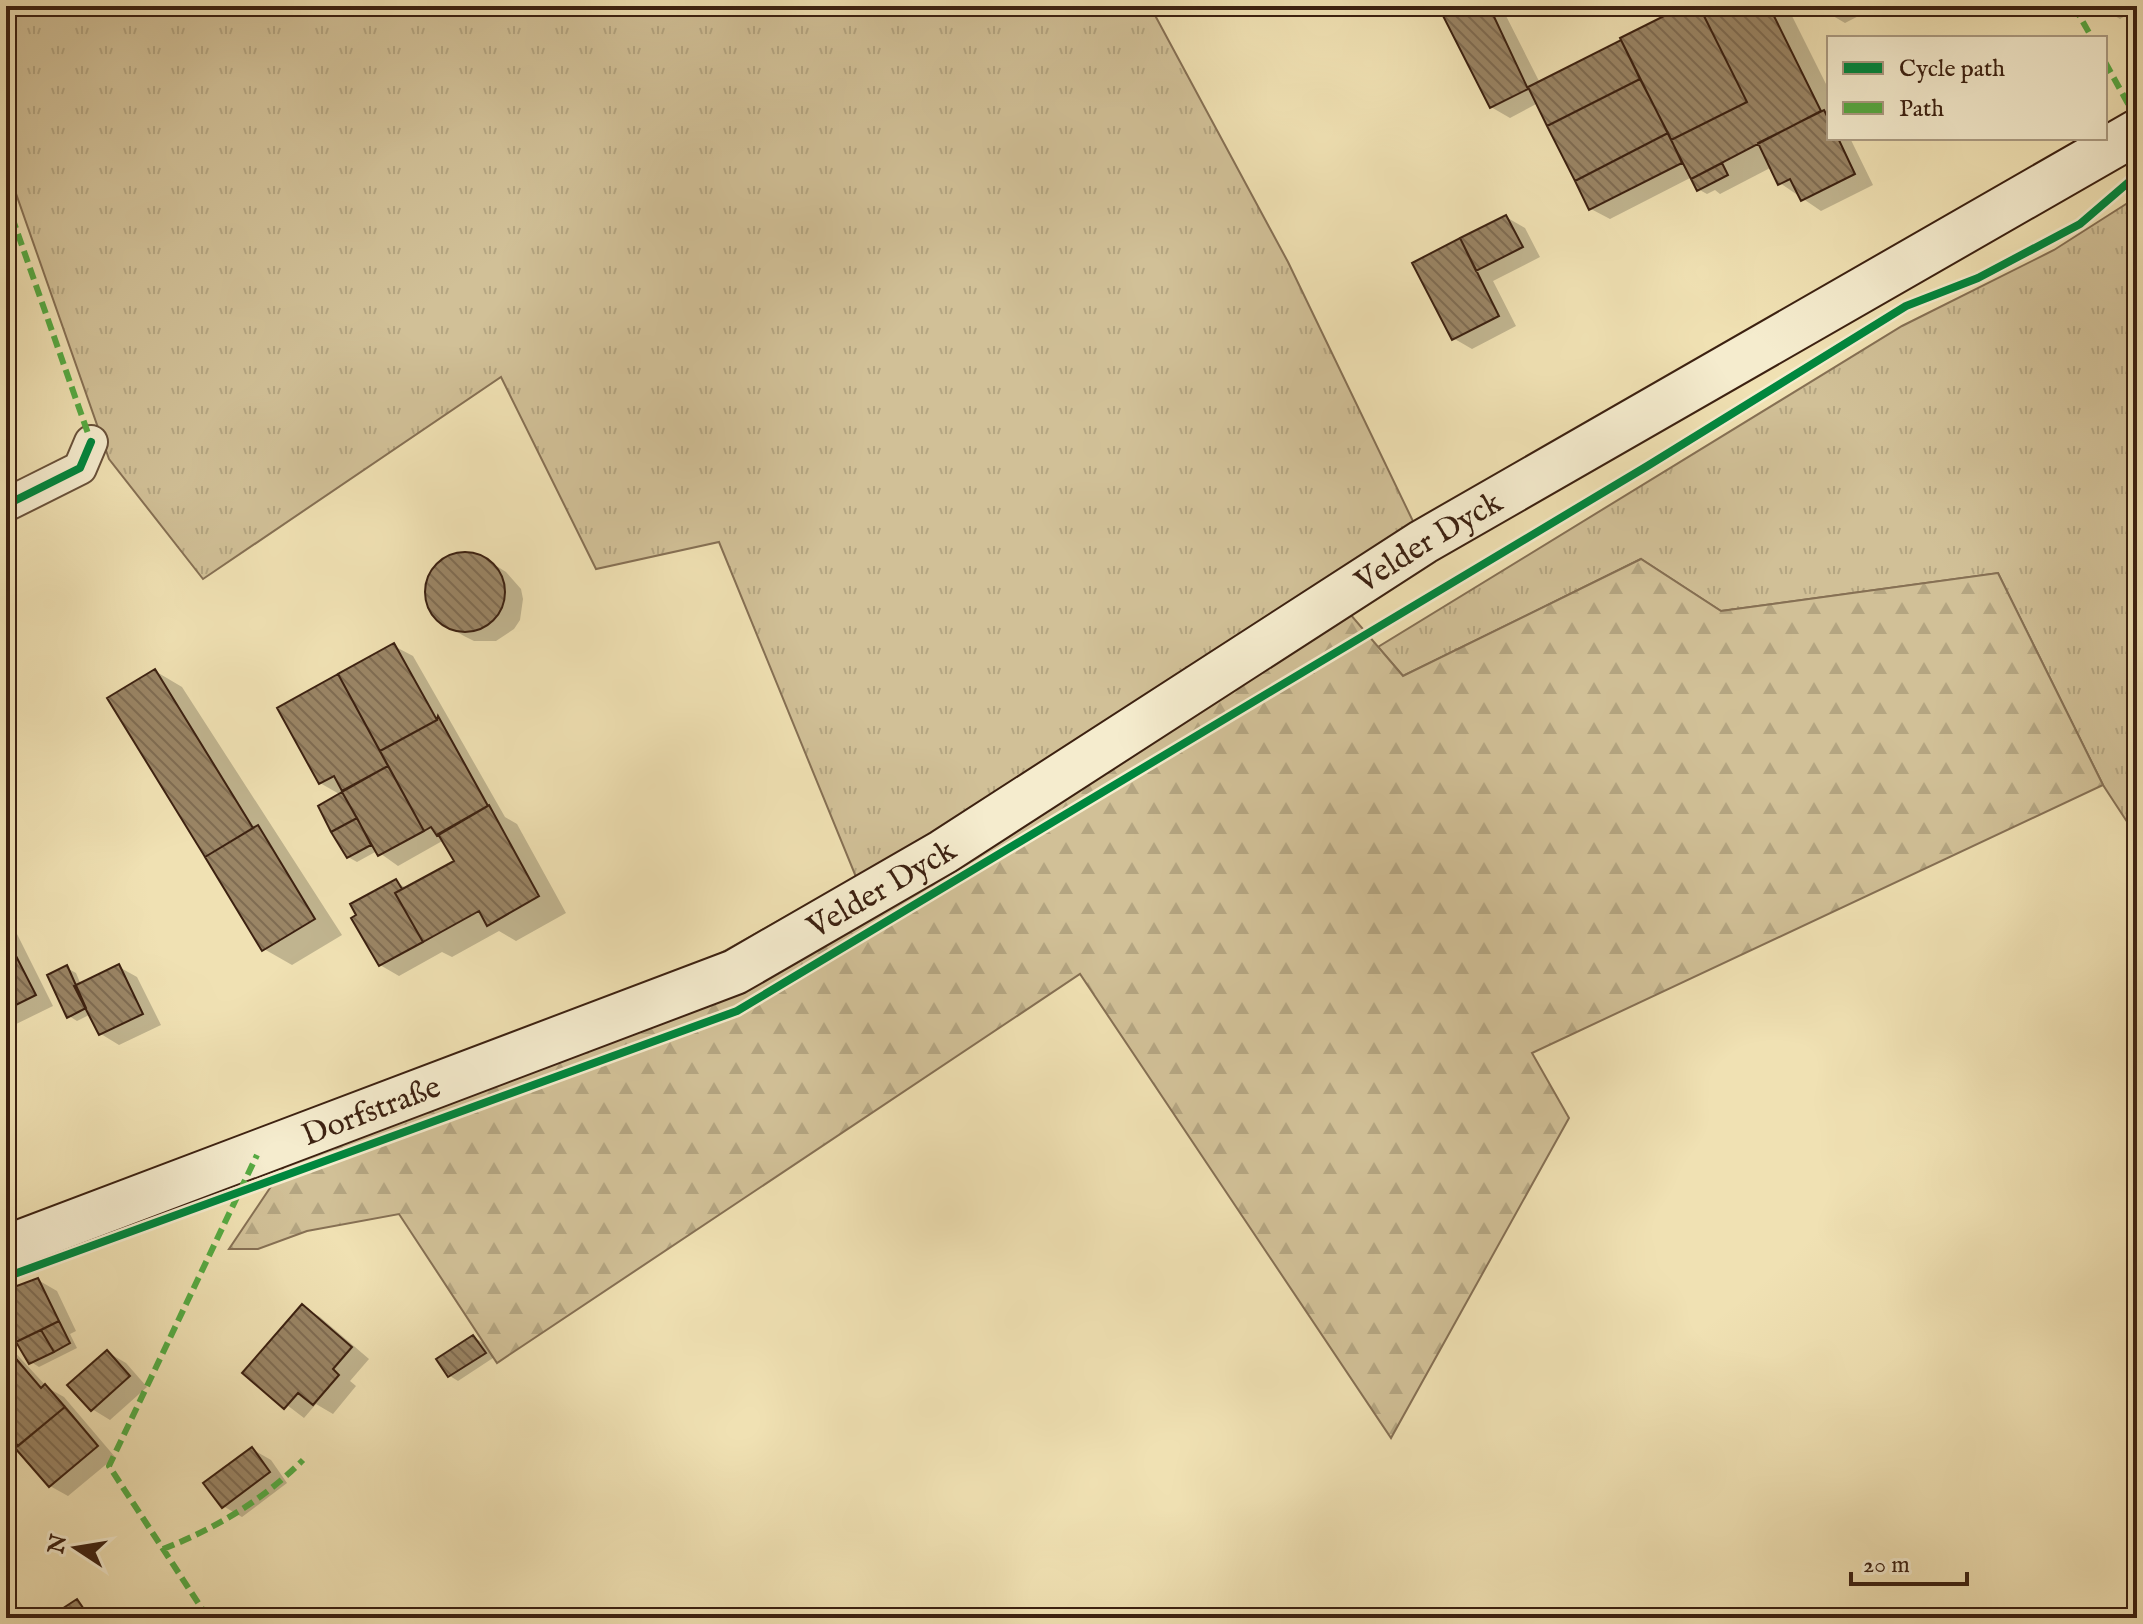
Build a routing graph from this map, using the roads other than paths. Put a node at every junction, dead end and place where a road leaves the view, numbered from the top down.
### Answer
1 (2137, 132) edge
2 (91, 442) dead end
3 (6, 505) edge
4 (735, 972) joint
5 (6, 1248) edge

1 - 4 main road, Velder Dyck
2 - 3 street
4 - 5 main road, Dorfstraße

